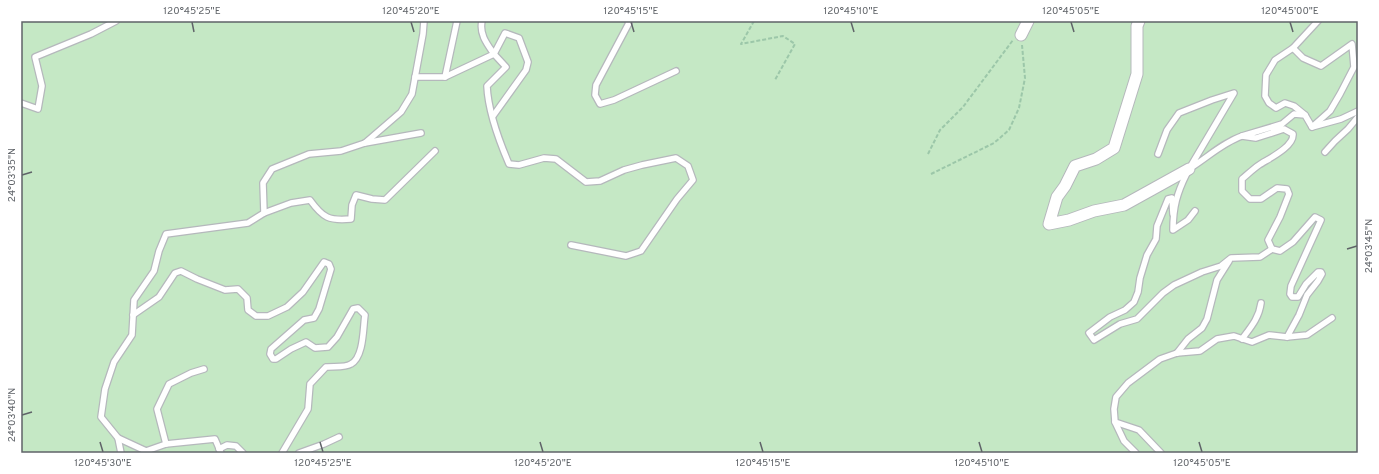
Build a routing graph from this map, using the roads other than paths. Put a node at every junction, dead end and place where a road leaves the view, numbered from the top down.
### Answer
1 (116, 21) edge
2 (424, 21) edge
3 (457, 21) edge
4 (482, 21) edge
5 (628, 21) edge
6 (1028, 21) edge
7 (1139, 21) edge
8 (1318, 21) edge
9 (1021, 35) road end
10 (1293, 48) junction
11 (494, 54) junction
12 (676, 71) dead end
13 (415, 77) junction
14 (445, 78) junction
15 (21, 103) edge
16 (1358, 111) edge
17 (1305, 115) junction
18 (493, 116) junction
19 (1358, 117) edge
20 (1312, 127) junction
21 (421, 133) dead end
22 (1242, 136) junction
23 (365, 143) junction
24 (435, 151) dead end
25 (1325, 152) dead end
26 (1158, 154) dead end
27 (1189, 169) junction
28 (1195, 211) dead end
29 (264, 213) junction
30 (1173, 214) junction
31 (571, 245) dead end
32 (1272, 249) junction
33 (1232, 258) junction
34 (1261, 303) dead end
35 (133, 315) junction
36 (1332, 318) dead end
37 (1287, 337) junction
38 (1242, 339) junction
39 (1177, 353) junction
40 (204, 369) dead end
41 (1115, 422) junction
42 (339, 437) dead end
43 (118, 438) junction
44 (166, 444) junction
45 (220, 451) edge
46 (147, 452) edge
47 (121, 453) edge
48 (243, 453) edge
49 (282, 453) edge
50 (299, 453) edge
51 (1136, 453) edge
52 (1161, 453) edge

1 - 15 lane
2 - 13 lane
3 - 14 lane
4 - 11 lane
5 - 12 lane
6 - 9 street
7 - 27 street
8 - 10 lane
10 - 17 lane
10 - 20 lane
11 - 14 lane
11 - 18 lane
11 - 18 lane
13 - 14 lane
13 - 23 lane
16 - 20 lane
17 - 20 lane
17 - 22 lane
18 - 31 lane
19 - 25 lane
21 - 23 lane
22 - 27 lane
22 - 32 lane
23 - 29 lane
24 - 29 lane
26 - 27 lane
27 - 30 lane
28 - 30 lane
29 - 35 lane
30 - 33 lane
32 - 33 lane
32 - 37 lane
33 - 39 lane
34 - 38 lane
35 - 43 lane
35 - 49 lane
36 - 37 lane
37 - 38 lane
38 - 39 lane
39 - 41 lane
40 - 44 lane
41 - 51 lane
41 - 52 lane
42 - 50 lane
43 - 46 lane
43 - 47 lane
44 - 45 lane
44 - 46 lane
45 - 48 lane

